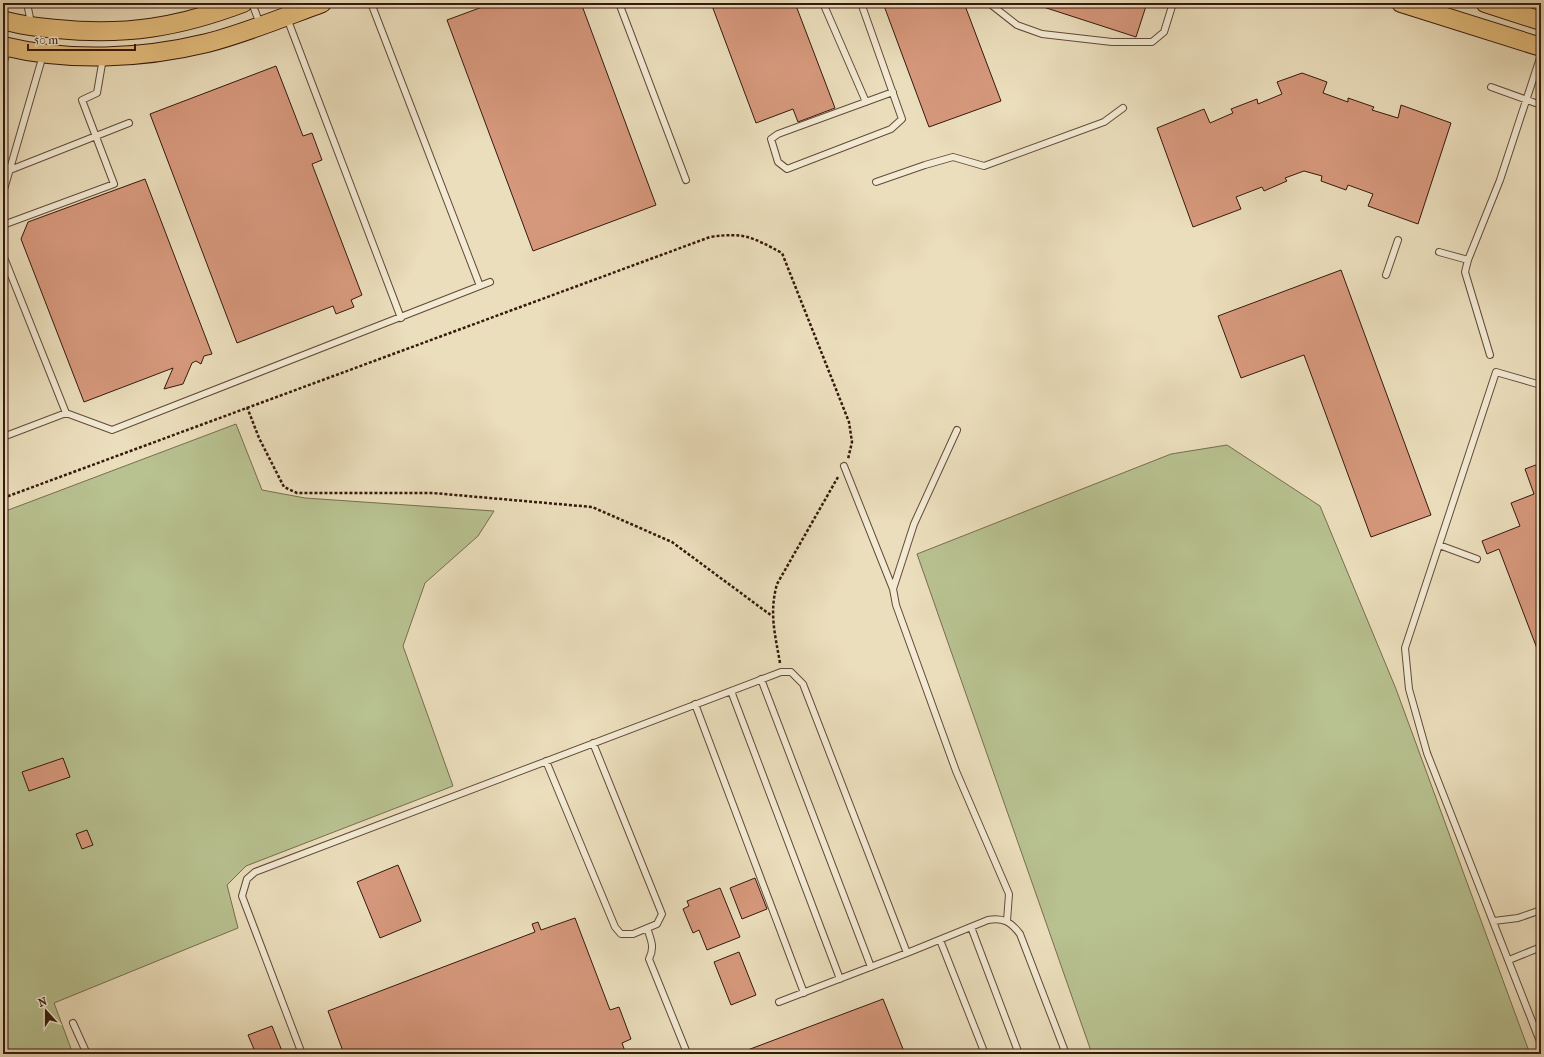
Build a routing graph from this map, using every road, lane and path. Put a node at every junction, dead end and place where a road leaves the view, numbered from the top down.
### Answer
1 (27, 3) edge
2 (243, 3) edge
3 (252, 3) edge
4 (322, 3) edge
5 (371, 3) edge
6 (619, 3) edge
7 (823, 3) edge
8 (861, 3) edge
9 (990, 3) edge
10 (1173, 3) edge
11 (1401, 3) edge
12 (1485, 3) edge
13 (286, 16) junction
14 (3, 20) edge
15 (1541, 21) edge
16 (260, 26) junction
17 (31, 27) junction
18 (6, 46) edge
19 (1541, 47) edge
20 (43, 53) junction
21 (1541, 55) edge
22 (103, 56) junction
23 (3, 64) edge
24 (1491, 87) dead end
25 (893, 92) junction
26 (1526, 100) junction
27 (866, 102) junction
28 (1541, 104) edge
29 (1123, 108) dead end
30 (128, 123) dead end
31 (96, 136) junction
32 (10, 170) junction
33 (686, 180) dead end
34 (876, 182) dead end
35 (3, 193) edge
36 (3, 225) edge
37 (1398, 240) dead end
38 (1439, 252) dead end
39 (3, 255) edge
40 (1468, 260) junction
41 (1386, 275) dead end
42 (490, 282) dead end
43 (480, 286) junction
44 (401, 318) junction
45 (1490, 355) dead end
46 (1540, 383) edge
47 (247, 408) junction
48 (66, 413) junction
49 (957, 430) dead end
50 (3, 437) edge
51 (844, 466) junction
52 (3, 498) edge
53 (1439, 545) junction
54 (1477, 559) dead end
55 (893, 589) junction
56 (772, 616) junction
57 (781, 672) junction
58 (761, 679) junction
59 (730, 691) junction
60 (695, 704) junction
61 (593, 743) junction
62 (546, 761) junction
63 (1541, 910) edge
64 (1007, 921) junction
65 (1494, 921) junction
66 (971, 927) junction
67 (647, 928) junction
68 (940, 940) junction
69 (1541, 947) edge
70 (907, 953) junction
71 (1509, 960) junction
72 (871, 967) junction
73 (840, 979) junction
74 (804, 993) junction
75 (779, 1002) dead end
76 (73, 1023) dead end
77 (1541, 1044) edge
78 (687, 1053) edge
79 (87, 1054) edge
80 (302, 1054) edge
81 (985, 1054) edge
82 (1018, 1054) edge
83 (1066, 1054) edge

1 - 17 lane
2 - 17 main road
3 - 16 lane
4 - 13 main road
5 - 43 lane
6 - 33 lane
7 - 27 lane
8 - 25 lane
9 - 10 lane
11 - 19 main road
12 - 15 main road
13 - 16 main road
13 - 44 lane
14 - 17 main road
16 - 22 main road
18 - 20 main road
18 - 23 lane
20 - 22 main road
20 - 32 lane
21 - 26 lane
22 - 31 lane
24 - 26 lane
25 - 27 lane
25 - 27 lane
26 - 28 lane
26 - 40 lane
29 - 34 lane
30 - 31 lane
31 - 32 lane
31 - 36 lane
32 - 35 lane
37 - 41 lane
38 - 40 lane
39 - 48 lane
40 - 45 lane
42 - 43 lane
43 - 44 lane
44 - 48 lane
46 - 53 lane
47 - 51 path
47 - 52 path
47 - 56 path
48 - 50 lane
49 - 55 lane
51 - 55 lane
51 - 56 path
53 - 54 lane
53 - 65 lane
55 - 64 lane
56 - 57 path
57 - 58 lane
57 - 70 lane
58 - 59 lane
58 - 72 lane
59 - 60 lane
59 - 73 lane
60 - 61 lane
60 - 74 lane
61 - 62 lane
61 - 67 lane
62 - 67 lane
62 - 80 lane
63 - 65 lane
64 - 66 lane
64 - 83 lane
65 - 71 lane
66 - 68 lane
66 - 82 lane
67 - 78 lane
68 - 70 lane
68 - 81 lane
69 - 71 lane
70 - 72 lane
71 - 77 lane
72 - 73 lane
73 - 74 lane
74 - 75 lane
76 - 79 lane

